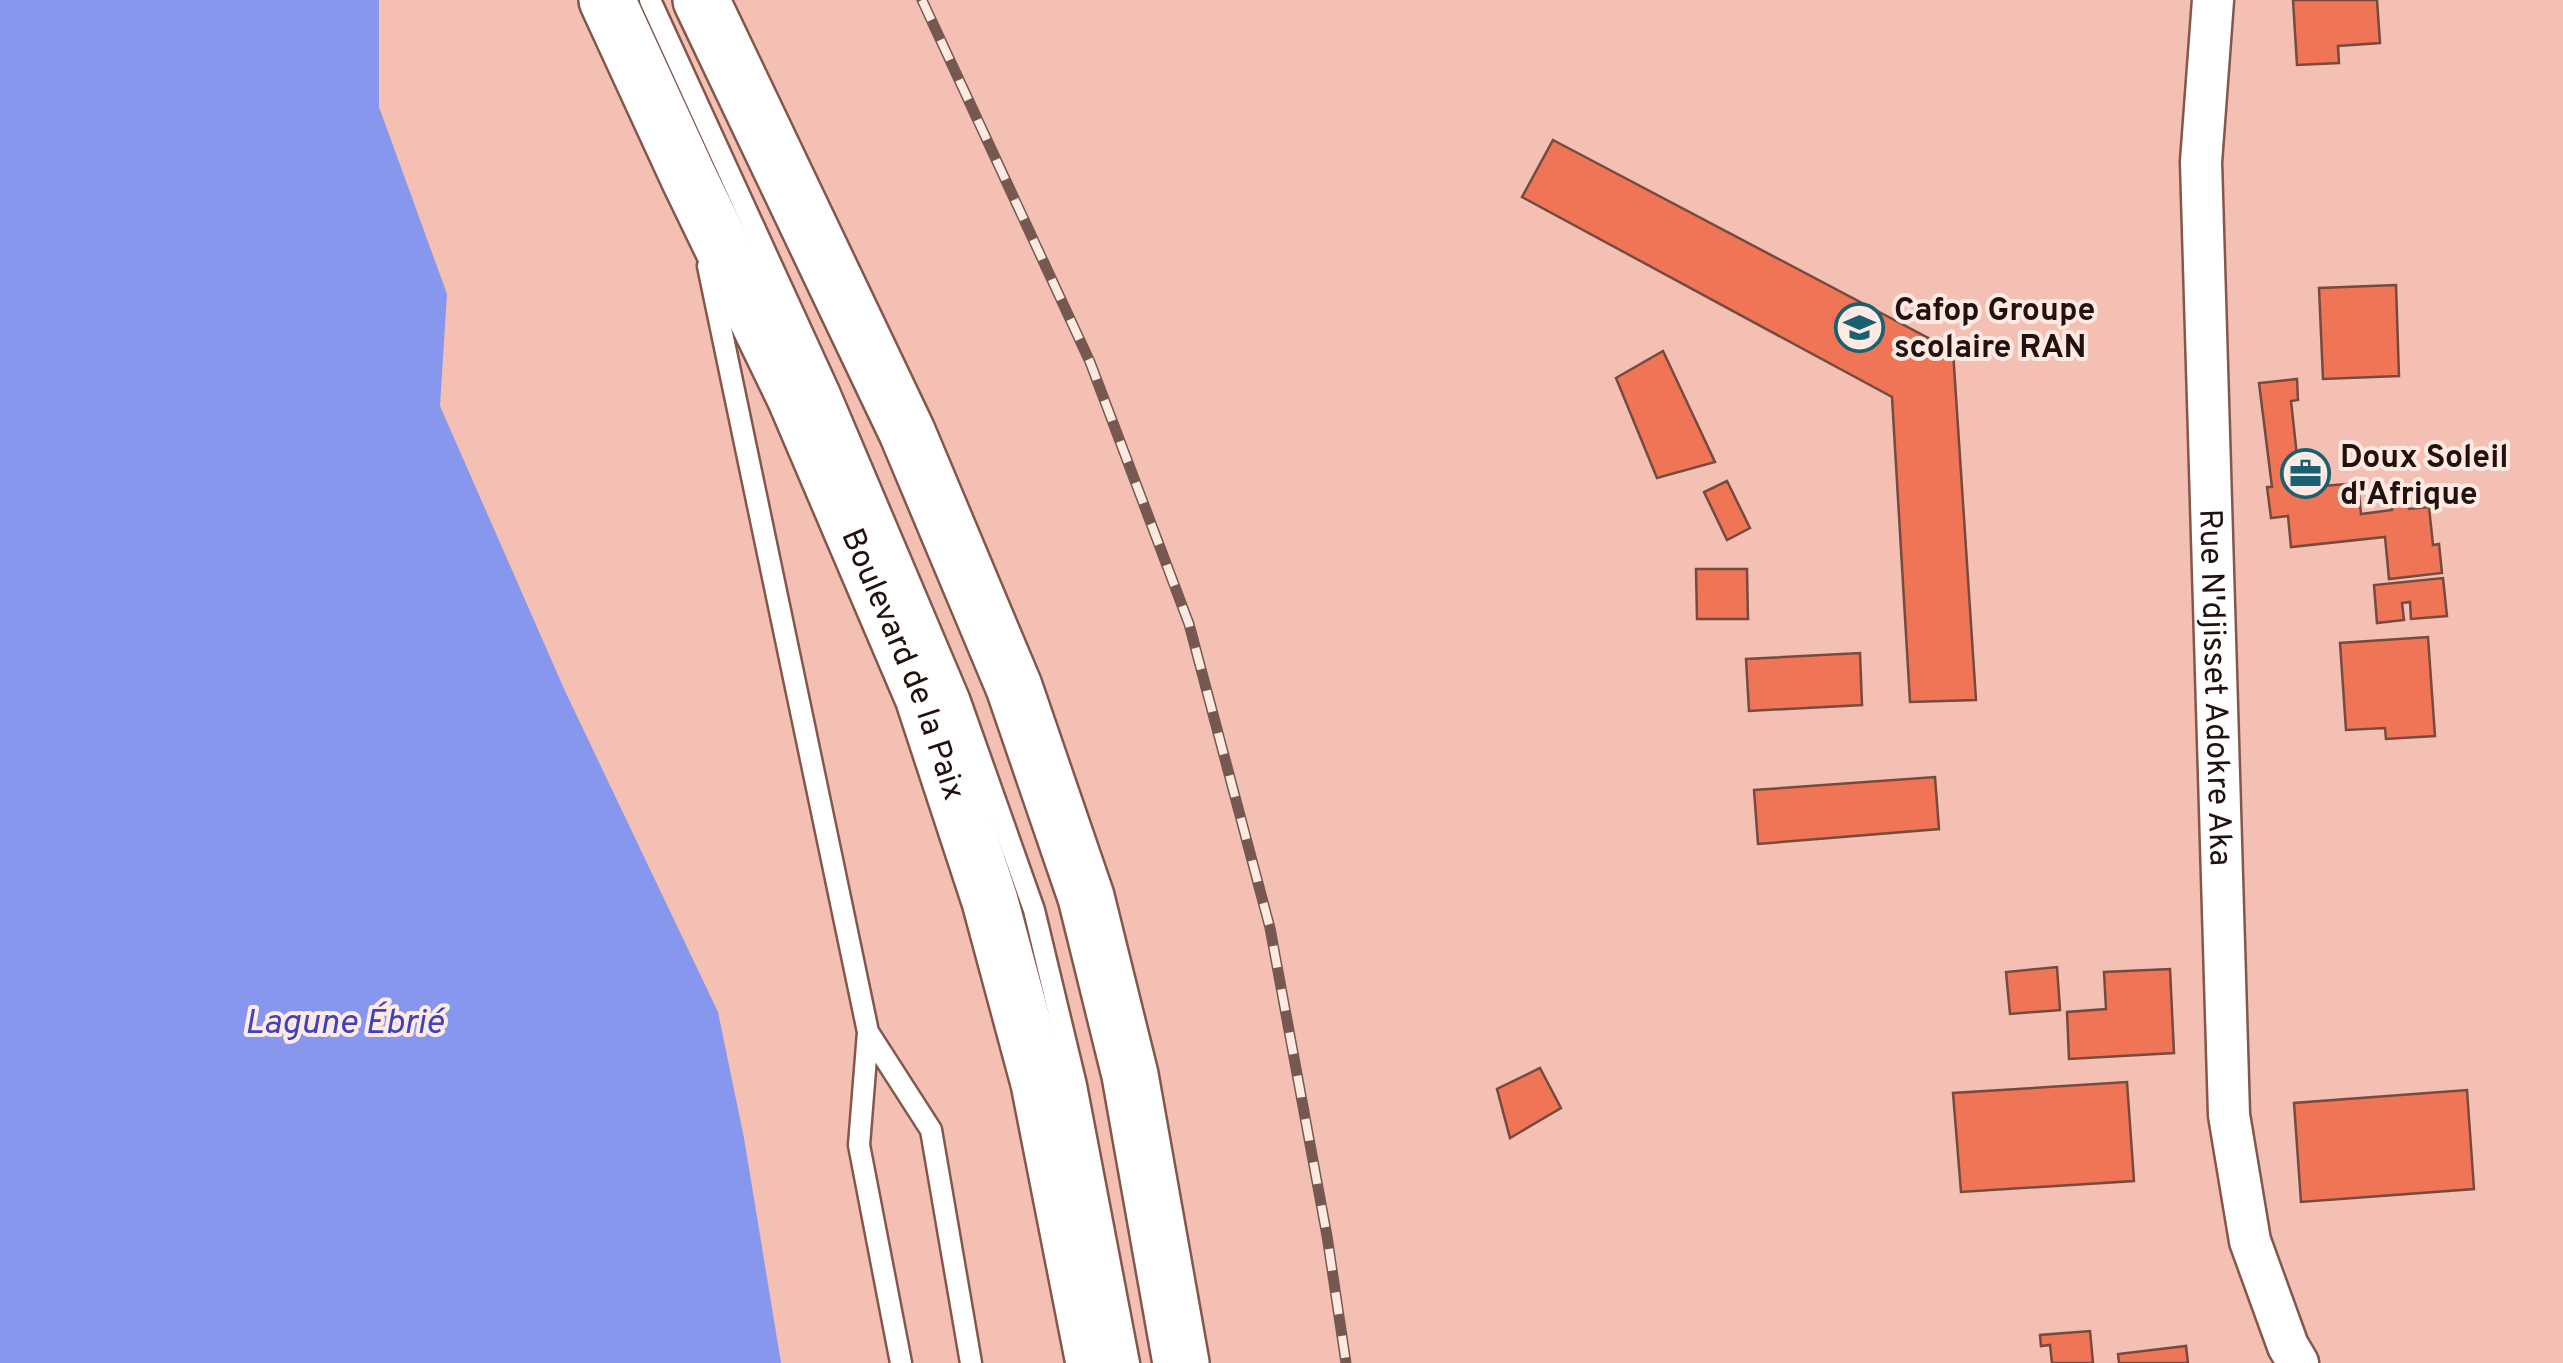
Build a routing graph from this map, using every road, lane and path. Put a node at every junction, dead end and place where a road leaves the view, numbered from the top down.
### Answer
1 (607, 0) edge
2 (650, 0) edge
3 (701, 0) edge
4 (2213, 0) edge
5 (690, 178) junction
6 (868, 1032) junction
7 (901, 1363) edge
8 (970, 1363) edge
9 (1094, 1363) edge
10 (1129, 1363) edge
11 (1182, 1363) edge
12 (2298, 1363) edge

1 - 5 main road, Boulevard de la Paix
2 - 10 lane, Boulevard de la Paix
3 - 11 main road
4 - 12 street, Rue N'djisset Adokre Aka
5 - 6 lane
5 - 9 main road, Boulevard de la Paix
6 - 7 lane
6 - 8 lane

